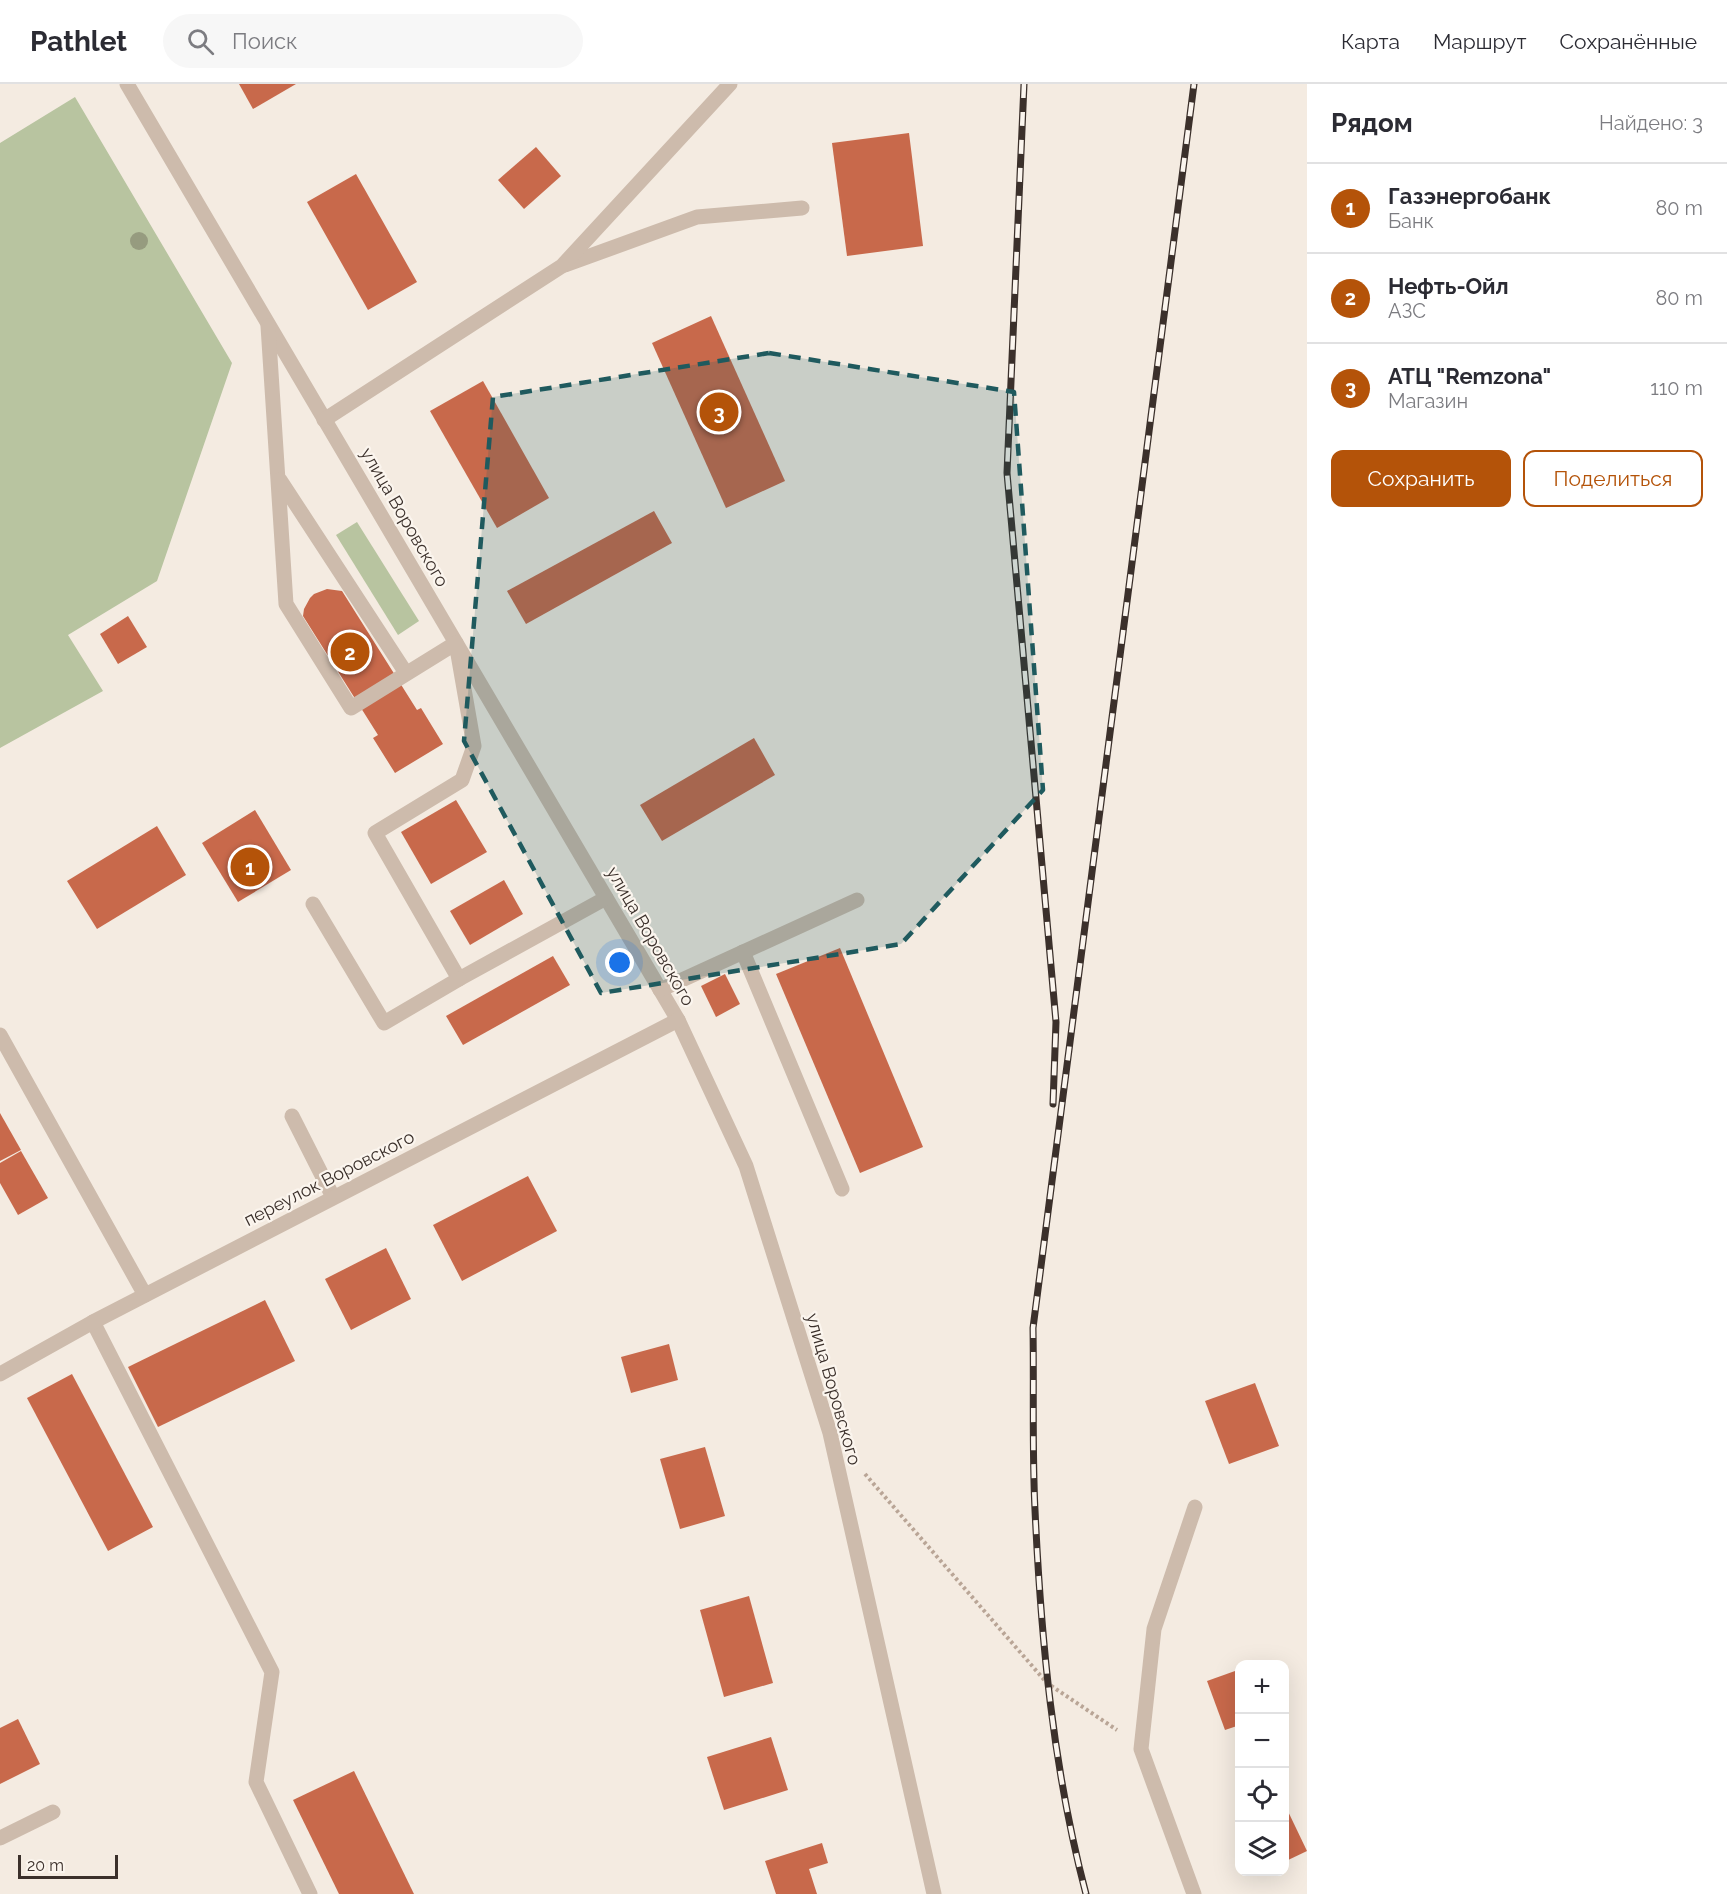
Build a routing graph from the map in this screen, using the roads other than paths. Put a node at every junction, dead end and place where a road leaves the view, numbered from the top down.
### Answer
1 (128, 84) edge
2 (730, 84) edge
3 (802, 208) dead end
4 (562, 266) junction
5 (268, 323) junction
6 (324, 420) junction
7 (278, 478) junction
8 (456, 643) junction
9 (406, 673) junction
10 (606, 898) junction
11 (857, 900) dead end
12 (313, 904) dead end
13 (743, 952) junction
14 (459, 979) junction
15 (660, 990) junction
16 (678, 1020) junction
17 (0, 1035) edge
18 (292, 1116) dead end
19 (843, 1189) dead end
20 (333, 1197) junction
21 (145, 1295) junction
22 (93, 1322) junction
23 (0, 1374) edge
24 (1195, 1508) dead end
25 (53, 1812) dead end
26 (0, 1838) edge
27 (310, 1894) edge
28 (934, 1894) edge
29 (1194, 1894) edge

1 - 5 street, улица Воровского
2 - 4 street
3 - 4 street
4 - 6 street
5 - 6 street, улица Воровского
5 - 7 street
6 - 8 street, улица Воровского
7 - 9 street
7 - 9 street
8 - 9 street
8 - 10 street, улица Воровского
8 - 14 street
10 - 14 street
10 - 15 street, улица Воровского
11 - 13 street
12 - 14 street
13 - 15 street
13 - 19 street
15 - 16 street, улица Воровского
16 - 20 street, переулок Воровского
16 - 28 street, улица Воровского
17 - 21 street
18 - 20 street
20 - 21 street, переулок Воровского
21 - 22 street, переулок Воровского
22 - 23 street, переулок Воровского
22 - 27 street
24 - 29 street
25 - 26 street

